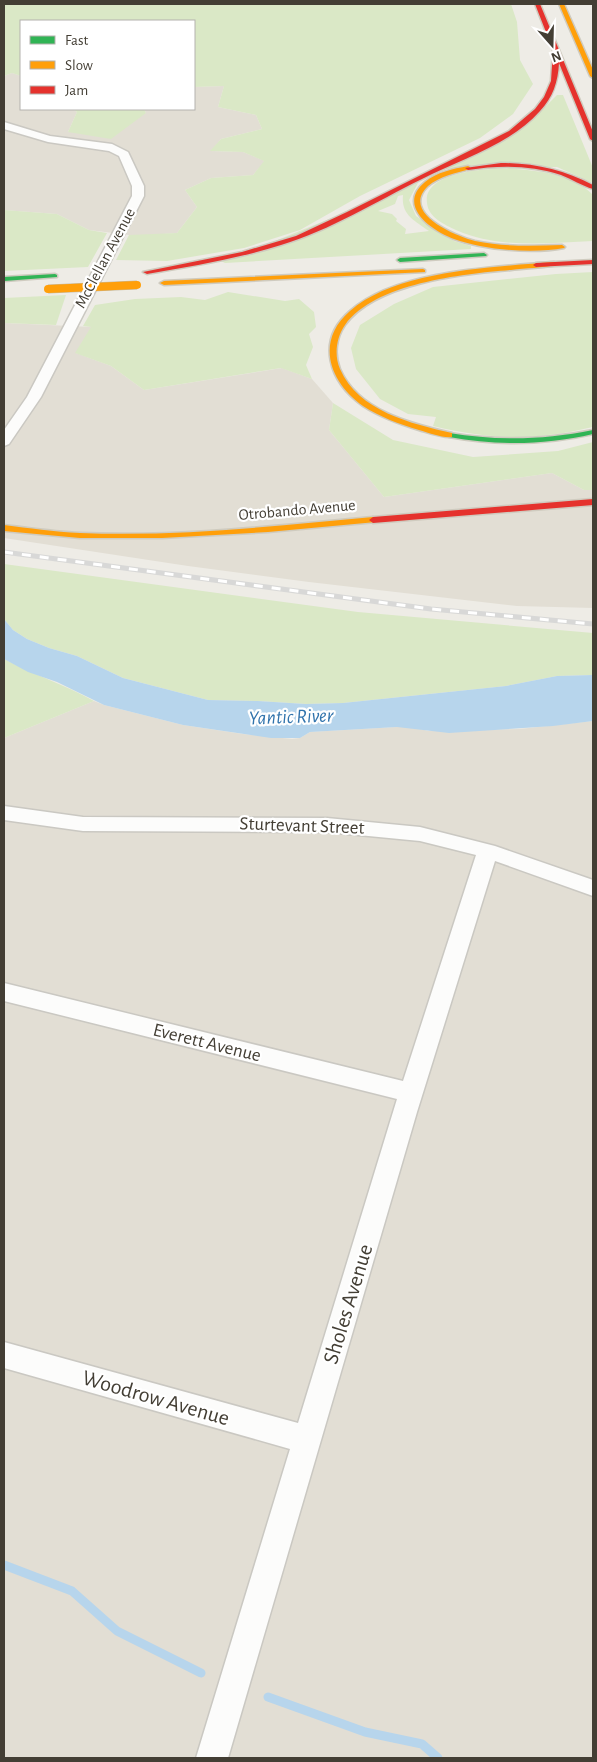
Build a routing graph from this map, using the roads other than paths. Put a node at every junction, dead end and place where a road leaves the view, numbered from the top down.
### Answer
1 (537, 4) edge
2 (561, 4) edge
3 (578, 41) junction
4 (556, 50) junction
5 (593, 58) edge
6 (593, 76) edge
7 (4, 125) edge
8 (593, 139) edge
9 (593, 187) edge
10 (385, 260) dead end
11 (593, 262) edge
12 (554, 264) junction
13 (236, 268) dead end
14 (114, 273) dead end
15 (84, 275) dead end
16 (60, 276) dead end
17 (4, 279) edge
18 (44, 289) dead end
19 (593, 432) edge
20 (4, 441) edge
21 (593, 502) edge
22 (4, 528) edge
23 (4, 813) edge
24 (488, 851) junction
25 (593, 888) edge
26 (4, 992) edge
27 (411, 1093) junction
28 (4, 1355) edge
29 (308, 1440) junction
30 (212, 1758) edge

1 - 4 main road
2 - 3 main road
3 - 5 main road
3 - 6 main road
4 - 8 main road
4 - 13 main road
7 - 20 street, McClellan Avenue
9 - 10 main road
11 - 12 main road
12 - 18 main road, bridge
12 - 19 main road
14 - 15 main road
16 - 17 main road
21 - 22 main road, Otrobando Avenue
23 - 24 street, Sturtevant Street
24 - 25 street, Sturtevant Street
24 - 27 street, Sholes Avenue
26 - 27 street, Everett Avenue
27 - 29 street, Sholes Avenue
28 - 29 street, Woodrow Avenue
29 - 30 street, Sholes Avenue

